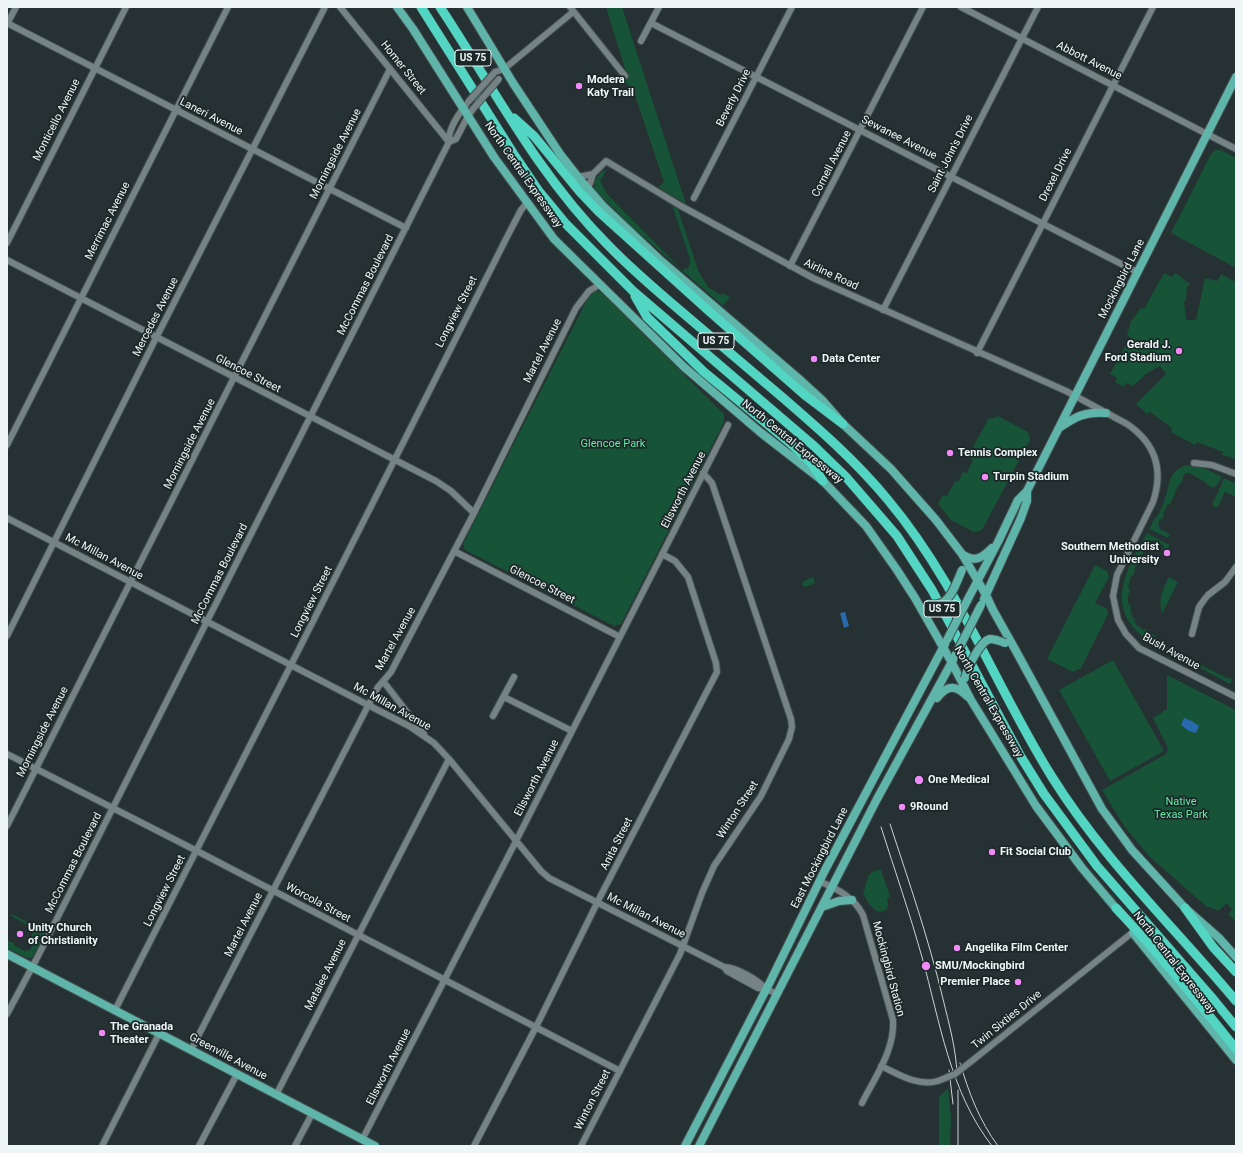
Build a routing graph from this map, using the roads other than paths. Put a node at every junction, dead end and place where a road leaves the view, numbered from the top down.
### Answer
1 (16, 7) edge
2 (126, 7) edge
3 (228, 7) edge
4 (325, 7) edge
5 (340, 7) edge
6 (397, 7) edge
7 (420, 7) edge
8 (440, 7) edge
9 (466, 7) edge
10 (659, 7) edge
11 (792, 7) edge
12 (923, 7) edge
13 (961, 7) edge
14 (1038, 7) edge
15 (1153, 7) edge
16 (571, 9) edge
17 (651, 23) junction
18 (7, 24) edge
19 (1022, 38) junction
20 (642, 41) dead end
21 (95, 68) junction
22 (504, 69) junction
23 (390, 70) junction
24 (625, 76) dead end
25 (756, 77) junction
26 (1236, 77) edge
27 (1113, 85) junction
28 (465, 105) junction
29 (176, 110) junction
30 (506, 110) junction
31 (468, 116) junction
32 (860, 130) junction
33 (1207, 134) junction
34 (450, 142) junction
35 (253, 149) junction
36 (1236, 149) edge
37 (593, 174) junction
38 (951, 176) junction
39 (578, 177) junction
40 (329, 188) junction
41 (588, 189) junction
42 (694, 198) dead end
43 (527, 204) junction
44 (1042, 223) junction
45 (406, 228) junction
46 (7, 243) edge
47 (7, 260) edge
48 (790, 266) junction
49 (1137, 272) junction
50 (599, 285) junction
51 (632, 291) junction
52 (81, 299) junction
53 (883, 310) junction
54 (156, 338) junction
55 (977, 353) junction
56 (234, 378) junction
57 (1074, 396) junction
58 (1106, 413) junction
59 (311, 417) junction
60 (843, 424) junction
61 (728, 425) dead end
62 (1058, 428) junction
63 (7, 446) edge
64 (394, 460) junction
65 (1194, 462) dead end
66 (703, 473) junction
67 (1236, 474) edge
68 (823, 481) junction
69 (1027, 491) junction
70 (474, 513) junction
71 (7, 518) edge
72 (54, 542) junction
73 (998, 542) junction
74 (454, 551) junction
75 (662, 554) junction
76 (962, 554) junction
77 (1236, 567) edge
78 (977, 582) junction
79 (130, 583) junction
80 (986, 595) junction
81 (915, 598) junction
82 (206, 621) junction
83 (1192, 634) dead end
84 (7, 636) edge
85 (620, 637) junction
86 (943, 648) junction
87 (1016, 651) junction
88 (953, 659) junction
89 (291, 665) junction
90 (514, 677) dead end
91 (383, 682) junction
92 (965, 682) junction
93 (504, 697) junction
94 (1236, 697) edge
95 (971, 700) junction
96 (368, 705) junction
97 (926, 711) junction
98 (493, 716) dead end
99 (572, 731) junction
100 (426, 736) junction
101 (887, 751) junction
102 (7, 754) edge
103 (900, 757) junction
104 (449, 759) junction
105 (36, 769) junction
106 (113, 809) junction
107 (7, 826) edge
108 (845, 831) junction
109 (857, 838) junction
110 (516, 841) junction
111 (197, 851) junction
112 (819, 881) junction
113 (832, 887) junction
114 (273, 890) junction
115 (852, 900) junction
116 (597, 903) junction
117 (822, 907) junction
118 (1116, 908) junction
119 (1184, 908) junction
120 (797, 927) junction
121 (809, 932) junction
122 (1133, 932) junction
123 (358, 935) junction
124 (682, 946) junction
125 (7, 954) edge
126 (1236, 957) edge
127 (32, 966) junction
128 (1236, 972) edge
129 (445, 980) junction
130 (766, 989) junction
131 (776, 994) junction
132 (1236, 1001) edge
133 (116, 1010) junction
134 (7, 1014) edge
135 (536, 1027) junction
136 (1236, 1027) edge
137 (160, 1032) junction
138 (1236, 1048) edge
139 (191, 1050) junction
140 (1236, 1060) edge
141 (881, 1066) junction
142 (620, 1071) junction
143 (237, 1074) junction
144 (722, 1074) junction
145 (733, 1079) junction
146 (276, 1095) junction
147 (862, 1103) dead end
148 (312, 1114) junction
149 (362, 1140) junction
150 (688, 1145) edge
151 (102, 1146) edge
152 (199, 1146) edge
153 (295, 1146) edge
154 (375, 1146) edge
155 (474, 1146) edge
156 (581, 1146) edge
157 (699, 1146) edge

1 - 18 street
2 - 21 street, Monticello Avenue
3 - 29 street, Merrimac Avenue
4 - 35 street, Mercedes Avenue
5 - 23 street, Homer Street
6 - 28 main road, North Central Expressway
7 - 51 highway, North Central Expressway / US 75
8 - 30 highway, North Central Expressway / US 75
9 - 22 main road
10 - 17 street
11 - 25 street, Beverly Drive
12 - 32 street, Cornell Avenue
13 - 19 street, Abbott Avenue
14 - 19 street, Saint John's Drive
15 - 27 street, Drexel Drive
16 - 22 street, McCommas Boulevard
16 - 24 street
17 - 20 street
17 - 25 street, Sewanee Avenue
18 - 21 street, Laneri Avenue
19 - 27 street, Abbott Avenue
19 - 38 street, Saint John's Drive
21 - 29 street, Laneri Avenue
21 - 46 street, Monticello Avenue
22 - 28 street, McCommas Boulevard, bridge
22 - 31 street, McCommas Boulevard, bridge
22 - 39 main road
23 - 34 street, Homer Street
23 - 40 street, Morningside Avenue
25 - 32 street, Sewanee Avenue
25 - 42 street, Beverly Drive
26 - 33 main road, Mockingbird Lane
27 - 33 street, Abbott Avenue
27 - 44 street, Drexel Drive
28 - 31 main road, North Central Expressway
28 - 34 street, McCommas Boulevard
29 - 35 street, Laneri Avenue
29 - 52 street, Merrimac Avenue
30 - 60 highway
30 - 132 highway, North Central Expressway / US 75
31 - 34 street, McCommas Boulevard
31 - 43 main road, North Central Expressway
32 - 38 street, Sewanee Avenue
32 - 48 street, Cornell Avenue
33 - 36 street, Abbott Avenue
33 - 49 main road, Mockingbird Lane
34 - 45 street, McCommas Boulevard
35 - 40 street, Laneri Avenue
35 - 54 street, Mercedes Avenue
37 - 39 street
37 - 41 street, Airline Road
37 - 48 street, Airline Road
38 - 44 street, Sewanee Avenue
38 - 53 street, Saint John's Drive
39 - 41 main road
40 - 45 street, Laneri Avenue
40 - 56 street, Morningside Avenue
41 - 60 main road
43 - 50 main road, North Central Expressway
43 - 64 street, Longview Street
44 - 49 street, Sewanee Avenue
44 - 55 street, Drexel Drive
45 - 59 street, McCommas Boulevard
47 - 52 street, Glencoe Street
48 - 53 street, Airline Road
49 - 57 main road, Mockingbird Lane
50 - 68 main road, North Central Expressway
50 - 70 street, Martel Avenue
51 - 68 highway
51 - 136 highway, North Central Expressway / US 75
52 - 54 street, Glencoe Street
52 - 63 street, Merrimac Avenue
53 - 55 street, Airline Road
54 - 56 street, Glencoe Street
54 - 72 street, Mercedes Avenue
55 - 57 street, Airline Road
56 - 59 street, Glencoe Street
56 - 79 street, Morningside Avenue
57 - 58 street, Bush Avenue
57 - 62 main road, Mockingbird Lane
58 - 62 main road
58 - 94 street, Bush Avenue
59 - 64 street, Glencoe Street
59 - 82 street, McCommas Boulevard
60 - 76 main road
61 - 66 street, Ellsworth Avenue
62 - 69 main road, Mockingbird Lane
64 - 70 street, Glencoe Street
64 - 89 street, Longview Street
65 - 67 street
66 - 75 street, Ellsworth Avenue
66 - 124 street, Winton Street
68 - 81 main road, North Central Expressway
69 - 73 main road, Mockingbird Lane
69 - 80 main road, Mockingbird Lane
70 - 74 street, Martel Avenue
71 - 72 street, Mc Millan Avenue
72 - 79 street, Mc Millan Avenue
72 - 84 street, Mercedes Avenue
73 - 76 main road
73 - 78 main road, Mockingbird Lane
74 - 85 street, Glencoe Street
74 - 91 street, Martel Avenue
75 - 85 street, Ellsworth Avenue
75 - 116 street, Anita Street
76 - 78 main road
76 - 81 main road, bridge
77 - 83 street
78 - 80 main road
78 - 86 main road, East Mockingbird Lane, bridge
79 - 82 street, Mc Millan Avenue
79 - 105 street, Morningside Avenue
80 - 87 main road
80 - 88 main road, bridge
81 - 86 main road, North Central Expressway
82 - 89 street, Mc Millan Avenue
82 - 106 street, McCommas Boulevard
85 - 99 street, Ellsworth Avenue
86 - 88 main road, North Central Expressway
86 - 101 main road, East Mockingbird Lane
87 - 92 main road, bridge
87 - 119 main road
88 - 92 main road, North Central Expressway
88 - 97 main road
89 - 96 street, Mc Millan Avenue
89 - 111 street, Longview Street
90 - 93 street
91 - 96 street, Martel Avenue
91 - 100 street
92 - 95 main road, North Central Expressway
93 - 98 street
93 - 99 street
95 - 97 main road
95 - 118 main road, North Central Expressway
96 - 100 street, Mc Millan Avenue
96 - 114 street, Martel Avenue
97 - 103 main road
99 - 110 street, Ellsworth Avenue
100 - 104 street, Mc Millan Avenue
101 - 103 main road
101 - 108 main road, East Mockingbird Lane
102 - 105 street, Worcola Street
103 - 109 main road
104 - 110 street, Mc Millan Avenue
104 - 123 street, Matalee Avenue
105 - 106 street, Worcola Street
105 - 107 street, Morningside Avenue
106 - 111 street, Worcola Street
106 - 127 street, McCommas Boulevard
108 - 109 main road
108 - 112 main road, East Mockingbird Lane
109 - 113 main road
110 - 116 street, Mc Millan Avenue
110 - 129 street, Ellsworth Avenue
111 - 114 street, Worcola Street
111 - 133 street, Longview Street
112 - 113 street, Mockingbird Station
112 - 120 main road, East Mockingbird Lane
113 - 115 street, Mockingbird Station
113 - 117 main road
114 - 123 street, Worcola Street
114 - 139 street, Martel Avenue
115 - 117 main road
115 - 141 street, Mockingbird Station
116 - 124 street, Mc Millan Avenue
116 - 135 street, Anita Street
117 - 121 main road
118 - 122 main road, North Central Expressway
118 - 138 highway
119 - 126 main road
119 - 128 highway
120 - 121 main road
120 - 130 main road, East Mockingbird Lane
121 - 131 main road
122 - 140 main road, North Central Expressway
122 - 141 street, Twin Sixties Drive, bridge
123 - 129 street, Worcola Street
123 - 146 street, Matalee Avenue
124 - 130 street, Mc Millan Avenue
124 - 142 street, Winton Street
125 - 127 main road, Greenville Avenue
127 - 133 main road, Greenville Avenue
127 - 134 street, McCommas Boulevard
129 - 135 street, Worcola Street
129 - 149 street, Ellsworth Avenue
130 - 131 street, Mc Millan Avenue
130 - 144 main road, East Mockingbird Lane
131 - 145 main road
133 - 137 main road, Greenville Avenue
135 - 142 street, Worcola Street
135 - 155 street, Anita Street
137 - 139 main road, Greenville Avenue
137 - 151 street
139 - 143 main road, Greenville Avenue
141 - 147 street, Mockingbird Station
142 - 156 street, Winton Street
143 - 146 main road, Greenville Avenue
143 - 152 street
144 - 145 main road
144 - 150 main road, East Mockingbird Lane
145 - 157 main road
146 - 148 main road, Greenville Avenue
148 - 149 main road, Greenville Avenue
148 - 153 street
149 - 154 main road, Greenville Avenue

